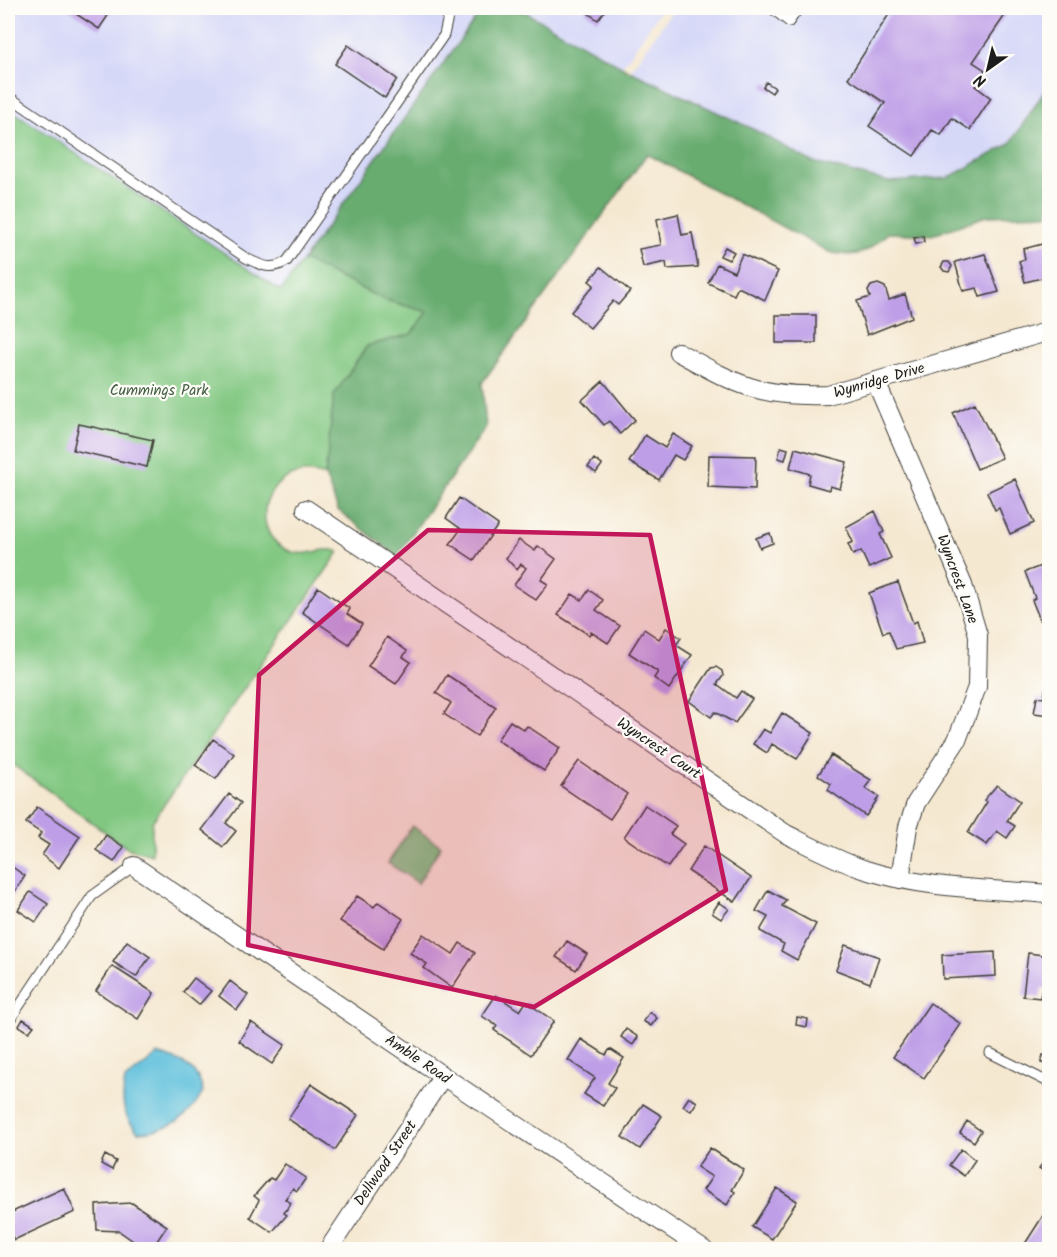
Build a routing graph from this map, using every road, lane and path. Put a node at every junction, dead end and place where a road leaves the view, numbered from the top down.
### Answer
1 (450, 8) edge
2 (771, 8) edge
3 (799, 8) edge
4 (8, 96) edge
5 (1050, 331) edge
6 (678, 352) dead end
7 (876, 382) junction
8 (306, 509) dead end
9 (134, 866) joint
10 (900, 879) junction
11 (1050, 894) edge
12 (8, 1023) edge
13 (990, 1053) dead end
14 (443, 1076) junction
15 (1050, 1083) edge
16 (328, 1250) edge
17 (704, 1250) edge

1 - 4 lane
2 - 3 lane
5 - 7 street, Wynridge Drive
6 - 7 street, Wynridge Drive
7 - 10 street, Wyncrest Lane
8 - 10 street, Wyncrest Court
9 - 12 lane
9 - 14 street, Amble Road
10 - 11 street, Wyncrest Court
13 - 15 lane
14 - 16 street, Dellwood Street
14 - 17 street, Amble Road

